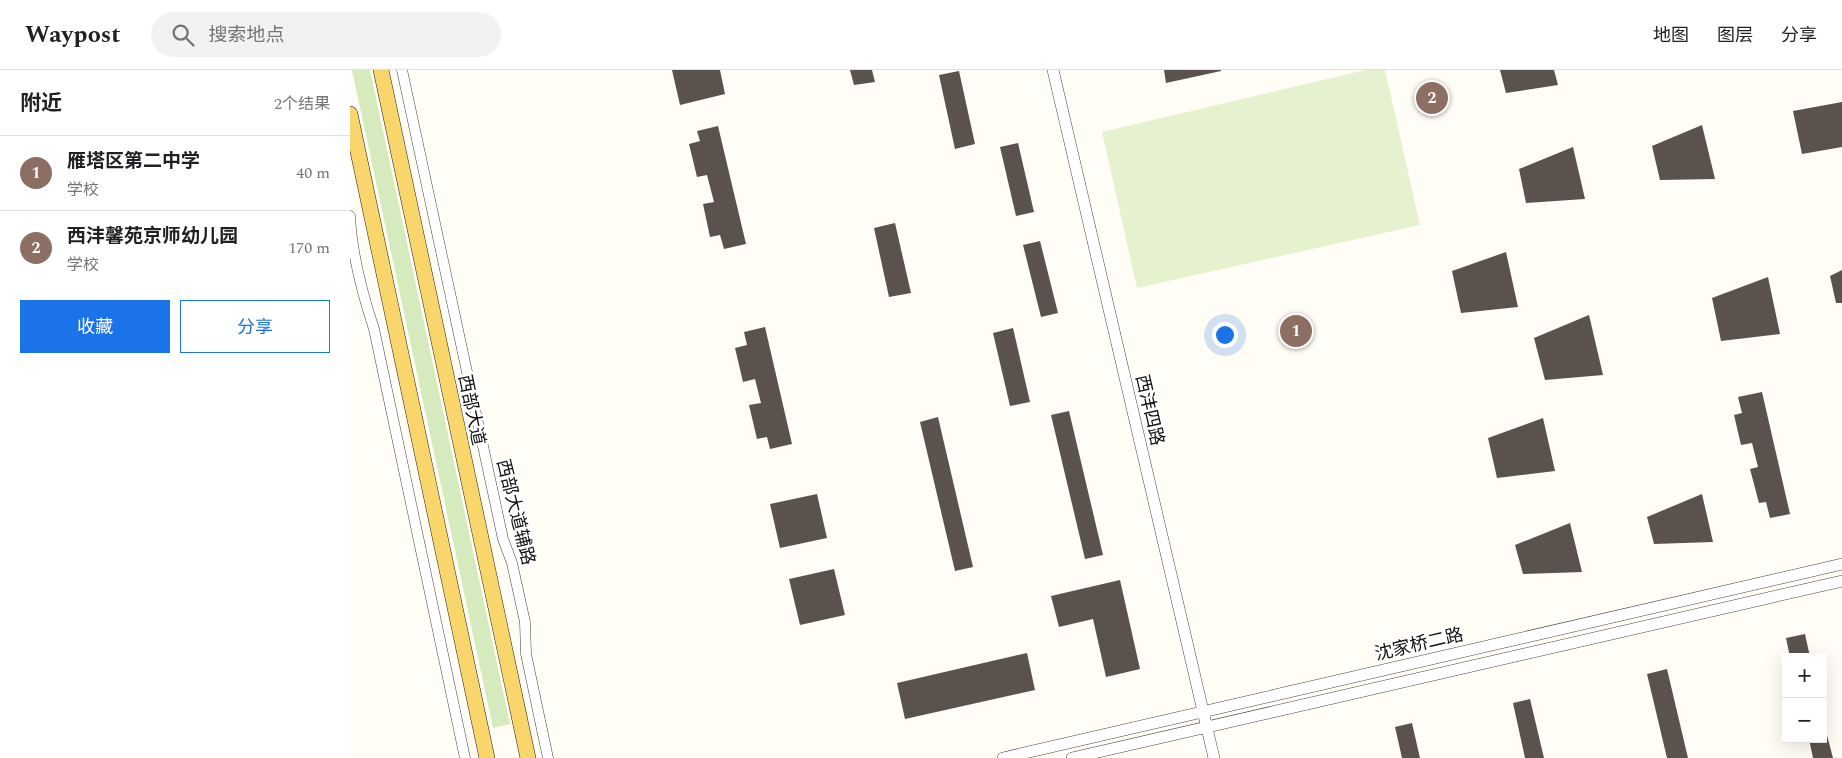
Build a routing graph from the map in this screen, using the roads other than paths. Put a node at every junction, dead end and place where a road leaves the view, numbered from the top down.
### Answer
1 (381, 70) edge
2 (402, 70) edge
3 (1053, 70) edge
4 (350, 114) edge
5 (350, 216) edge
6 (1842, 564) edge
7 (1842, 581) edge
8 (1203, 712) junction
9 (1206, 727) junction
10 (465, 758) edge
11 (487, 758) edge
12 (528, 758) edge
13 (548, 758) edge
14 (1003, 758) edge
15 (1072, 758) edge
16 (1214, 758) edge

1 - 12 main road, 西部大道
2 - 13 street, 西部大道辅路
3 - 8 street, 西沣四路
4 - 11 main road
5 - 10 street
6 - 8 street, 沈家桥二路
7 - 9 street, 沈家桥二路
8 - 9 street, 西沣四路
8 - 14 street, 沈家桥二路
9 - 15 street, 沈家桥二路
9 - 16 street, 西沣四路

